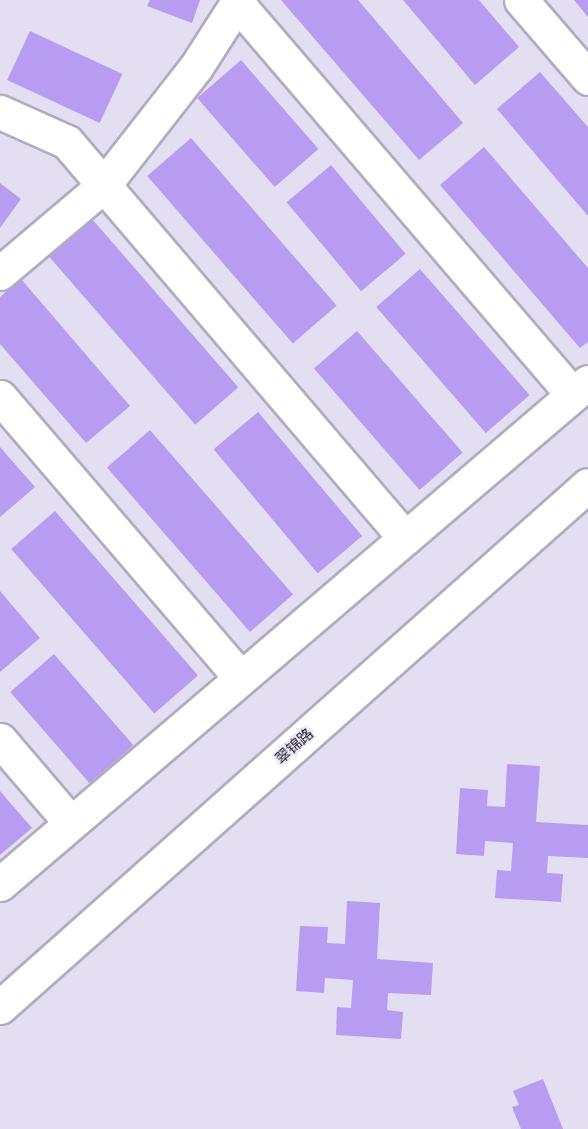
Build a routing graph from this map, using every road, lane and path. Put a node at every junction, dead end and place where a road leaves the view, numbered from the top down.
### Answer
1 (521, 0) edge
2 (238, 2) edge
3 (588, 78) edge
4 (0, 112) edge
5 (103, 186) junction
6 (0, 273) edge
7 (580, 389) edge
8 (0, 397) edge
9 (588, 485) edge
10 (405, 538) junction
11 (241, 678) junction
12 (0, 740) edge
13 (71, 823) junction
14 (0, 884) edge
15 (0, 1007) edge

1 - 3 street
2 - 5 street
2 - 7 street
4 - 5 street
5 - 6 street
5 - 10 street
7 - 10 street
8 - 11 street
9 - 15 street, 翠锦路
10 - 11 street
11 - 13 street
12 - 13 street
13 - 14 street

